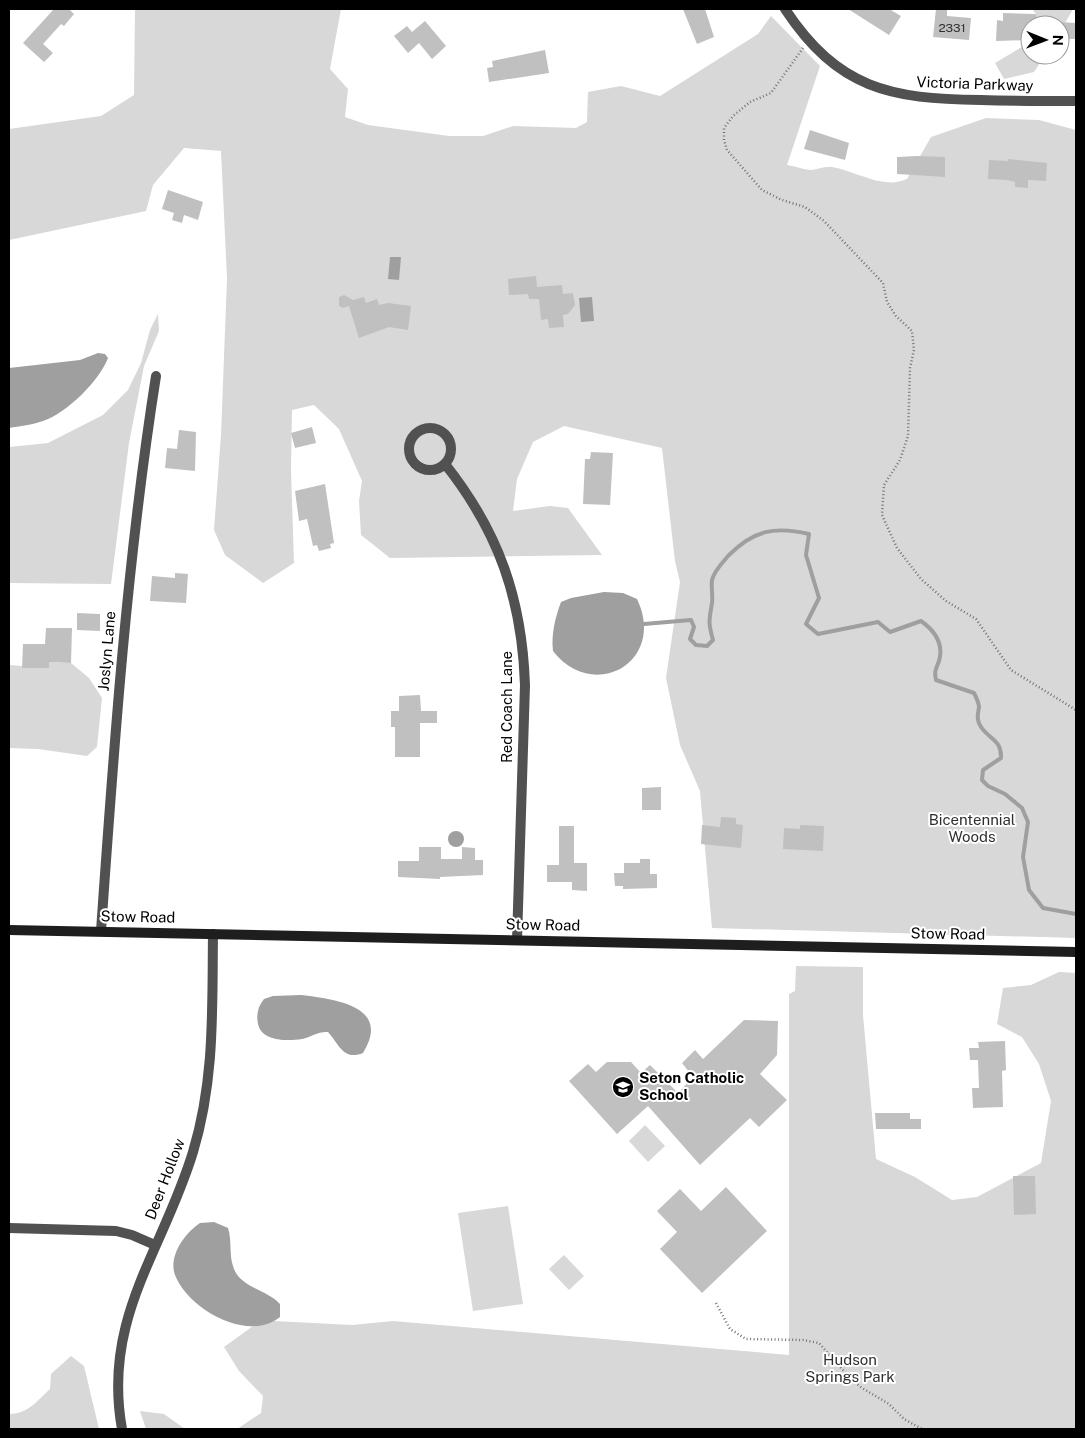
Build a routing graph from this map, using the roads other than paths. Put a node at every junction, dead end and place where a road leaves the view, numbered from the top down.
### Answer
1 (785, 9) edge
2 (1076, 101) edge
3 (156, 376) dead end
4 (444, 464) junction
5 (9, 930) edge
6 (101, 931) junction
7 (213, 934) junction
8 (517, 940) junction
9 (1076, 952) edge
10 (9, 1228) edge
11 (155, 1245) junction
12 (122, 1429) edge

1 - 2 street, Victoria Parkway
3 - 6 street, Joslyn Lane
4 - 4 street
4 - 8 street, Red Coach Lane
5 - 6 street, Stow Road
6 - 7 street, Stow Road
7 - 8 street, Stow Road
7 - 11 street, Deer Hollow
8 - 9 street, Stow Road
10 - 11 street
11 - 12 street, Deer Hollow

